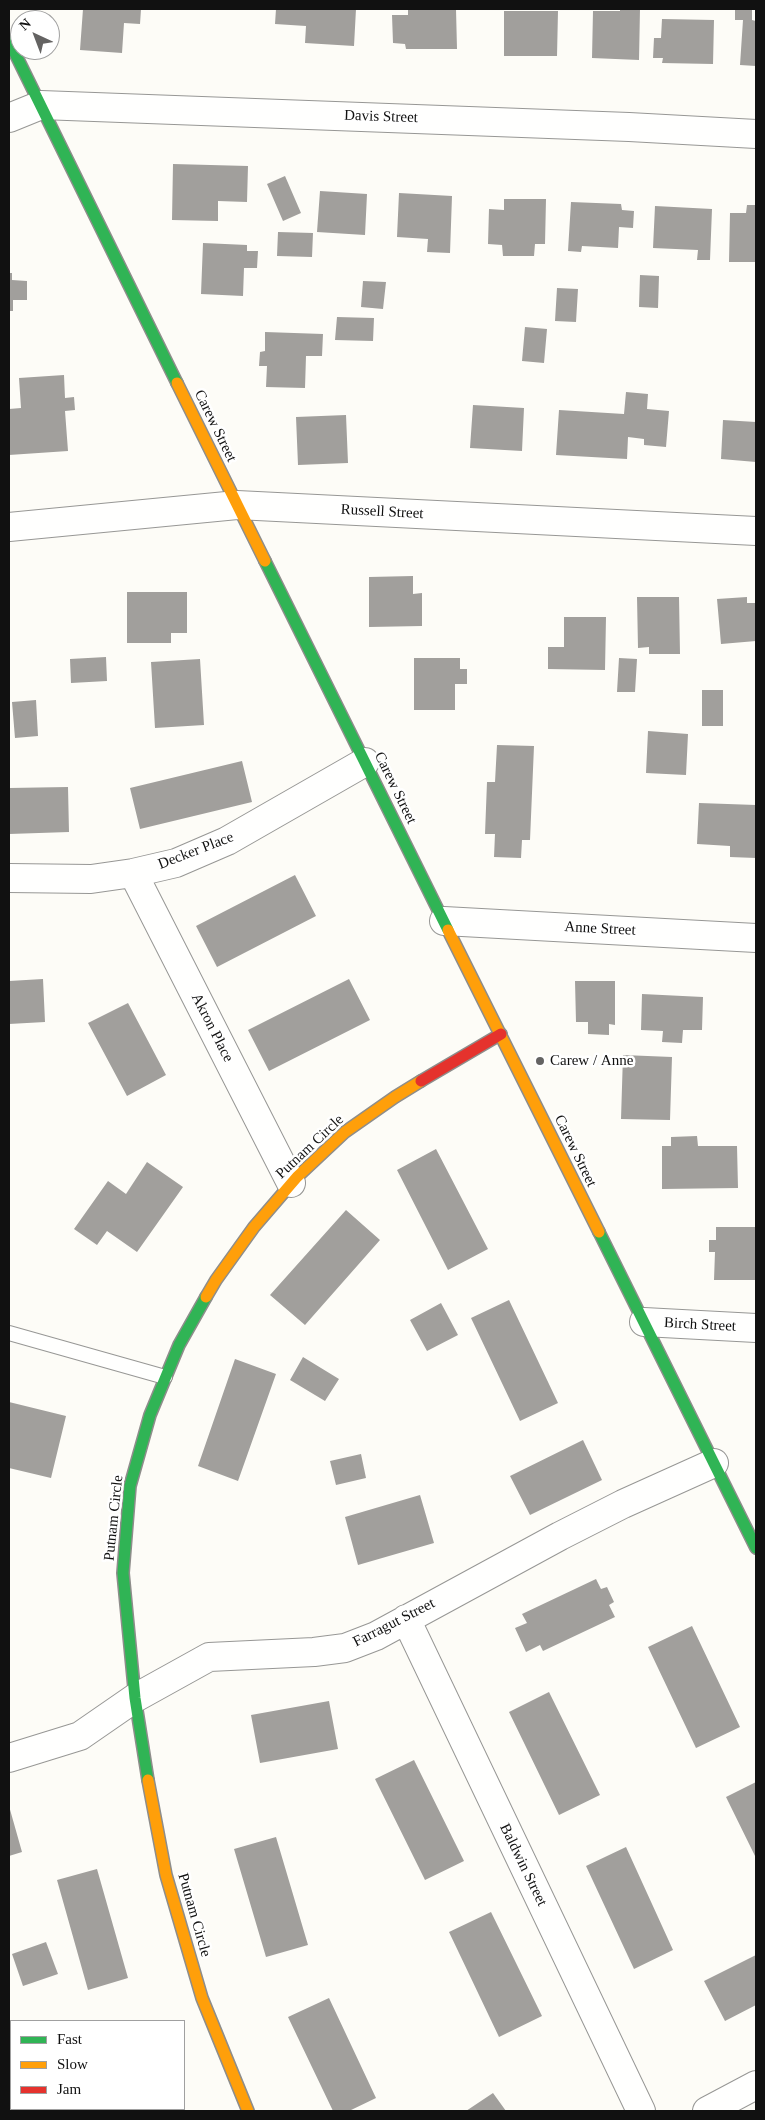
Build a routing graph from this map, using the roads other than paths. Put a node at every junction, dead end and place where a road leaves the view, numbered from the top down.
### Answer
1 (9, 41) edge
2 (41, 105) junction
3 (9, 118) edge
4 (756, 134) edge
5 (237, 505) junction
6 (9, 527) edge
7 (756, 531) edge
8 (365, 762) junction
9 (133, 873) junction
10 (9, 878) edge
11 (444, 921) junction
12 (756, 938) edge
13 (500, 1034) junction
14 (291, 1183) junction
15 (644, 1322) junction
16 (756, 1328) edge
17 (9, 1333) edge
18 (165, 1377) junction
19 (714, 1463) junction
20 (756, 1548) edge
21 (406, 1619) junction
22 (135, 1698) junction
23 (9, 1758) edge
24 (756, 2085) edge
25 (248, 2111) edge
26 (641, 2111) edge
27 (707, 2111) edge

1 - 2 street, Carew Street
2 - 3 street, Davis Street
2 - 4 street, Davis Street
2 - 5 street, Carew Street
5 - 6 street, Russell Street
5 - 7 street, Russell Street
5 - 8 street, Carew Street
8 - 9 street, Decker Place
8 - 11 street, Carew Street
9 - 10 street, Decker Place
9 - 14 street, Akron Place
11 - 12 street, Anne Street
11 - 13 street, Carew Street
13 - 14 street, Putnam Circle
13 - 15 street, Carew Street
14 - 18 street, Putnam Circle
15 - 16 street, Birch Street
15 - 19 street, Carew Street
17 - 18 lane
18 - 22 street, Putnam Circle
19 - 20 street, Carew Street
19 - 21 street, Farragut Street
21 - 22 street, Farragut Street
21 - 26 street, Baldwin Street
22 - 23 street, Farragut Street
22 - 25 street, Putnam Circle
24 - 27 street

